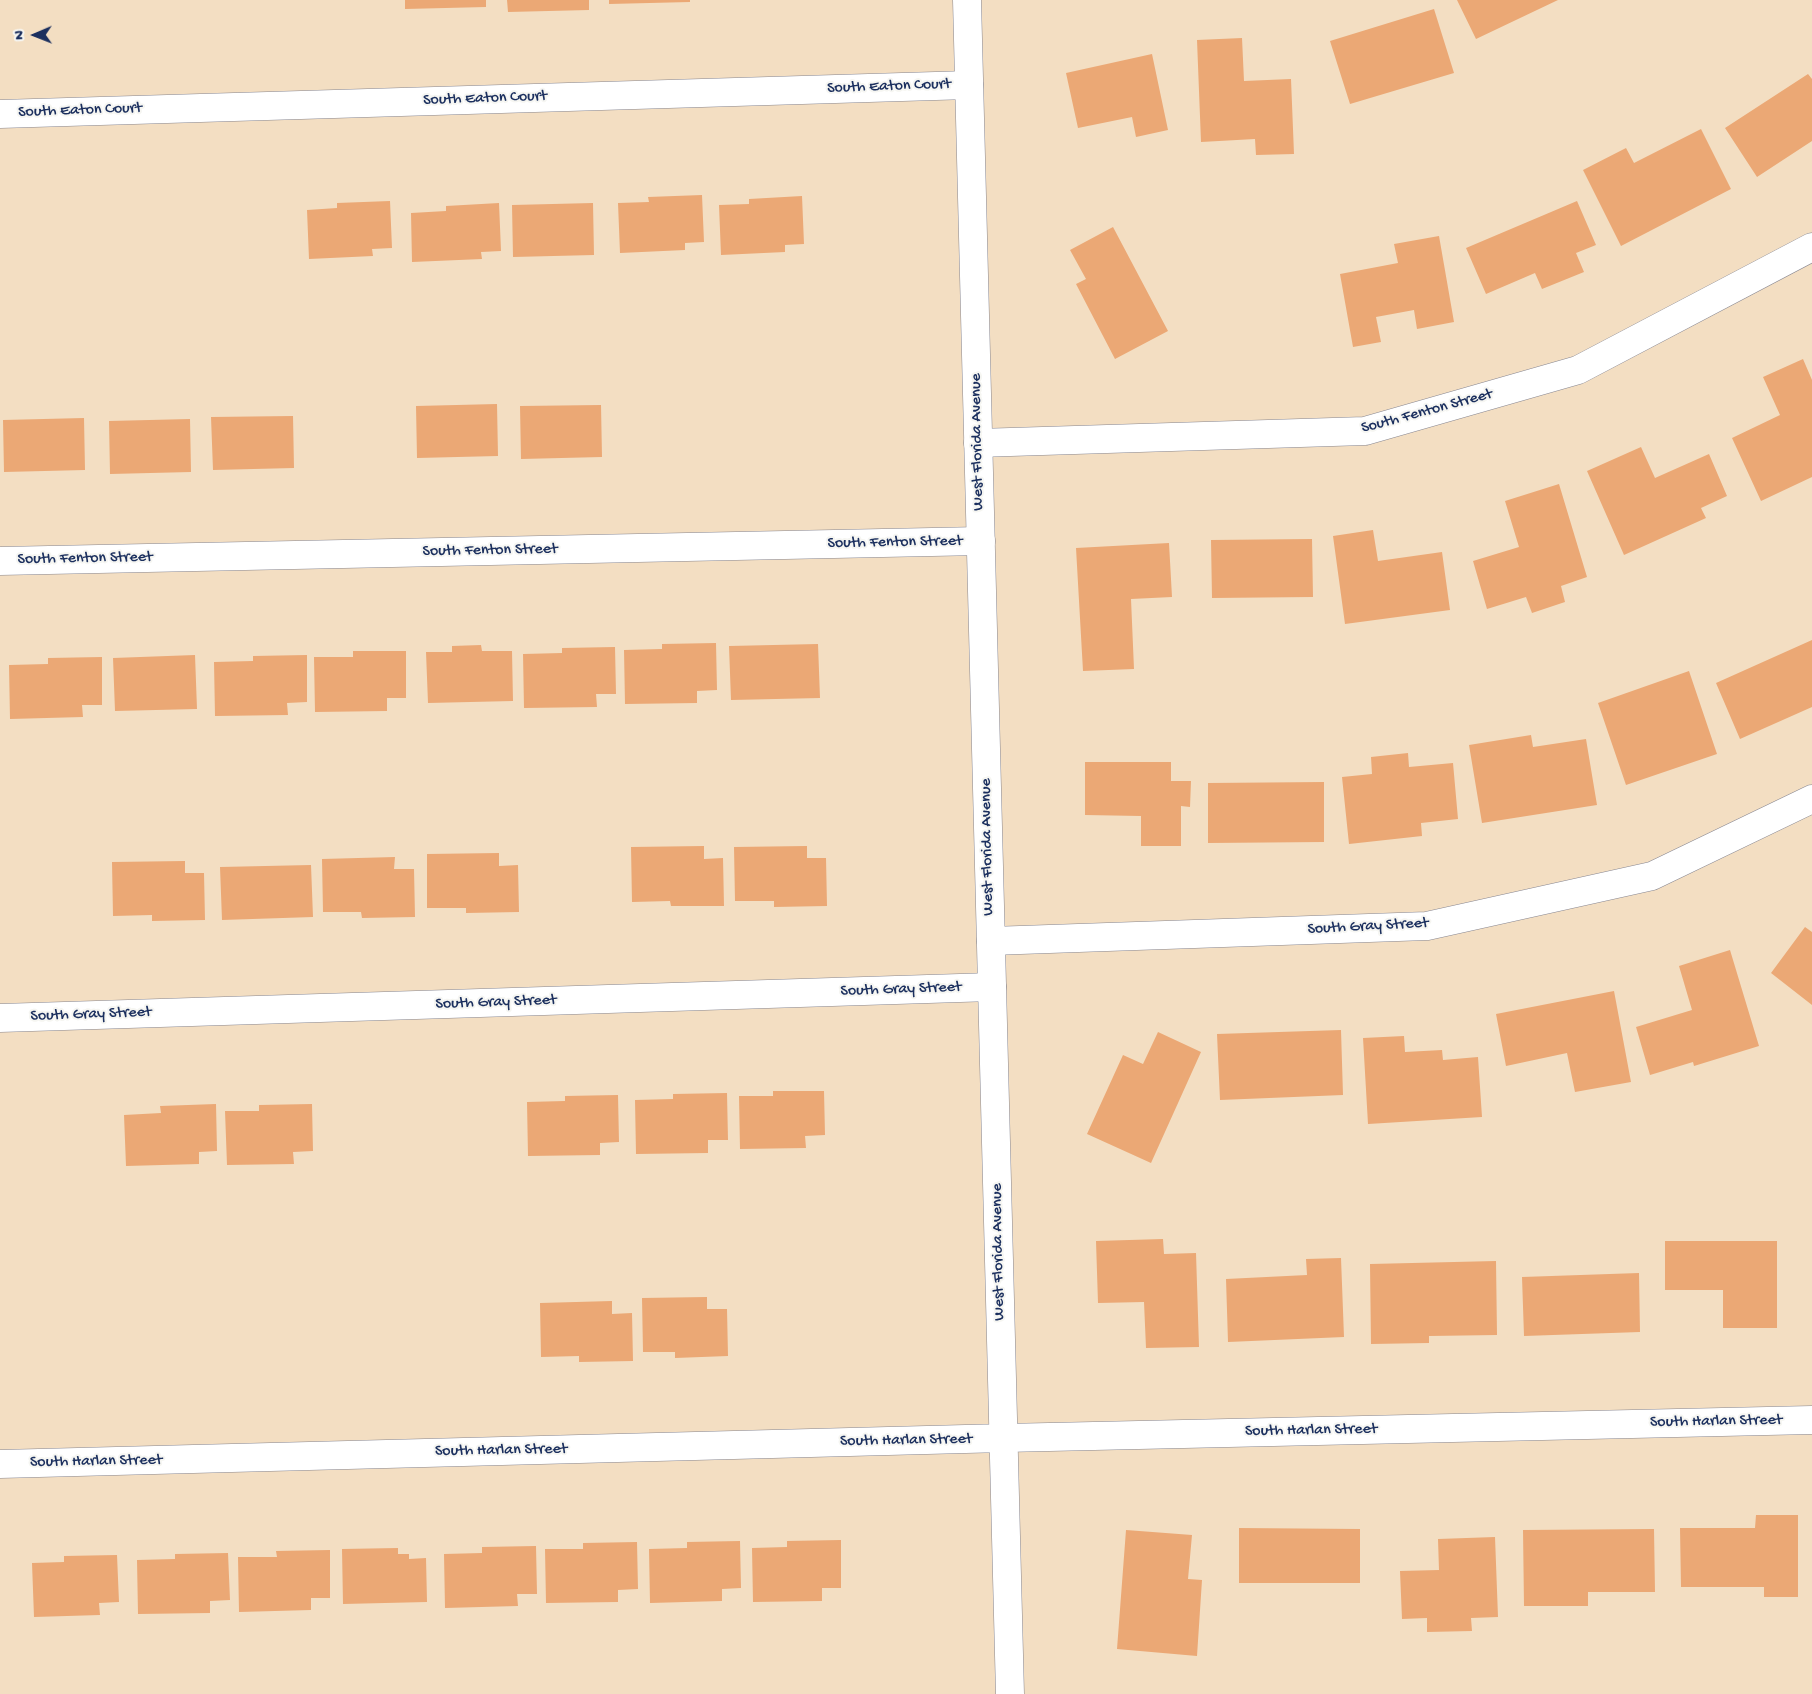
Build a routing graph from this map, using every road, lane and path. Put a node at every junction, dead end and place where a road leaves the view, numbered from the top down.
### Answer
1 (967, 0) edge
2 (969, 84) junction
3 (0, 114) edge
4 (1812, 247) edge
5 (978, 443) junction
6 (981, 541) junction
7 (0, 561) edge
8 (1812, 799) edge
9 (991, 941) junction
10 (992, 988) junction
11 (0, 1018) edge
12 (1812, 1420) edge
13 (1004, 1438) junction
14 (0, 1464) edge
15 (1010, 1694) edge

1 - 2 street, West Florida Avenue
2 - 3 street, South Eaton Court
2 - 5 street, West Florida Avenue
4 - 5 street, South Fenton Street
5 - 6 street, West Florida Avenue
6 - 7 street, South Fenton Street
6 - 9 street, West Florida Avenue
8 - 9 street, South Gray Street
9 - 10 street, West Florida Avenue
10 - 11 street, South Gray Street
10 - 13 street, West Florida Avenue
12 - 13 street, South Harlan Street
13 - 14 street, South Harlan Street
13 - 15 street, West Florida Avenue

